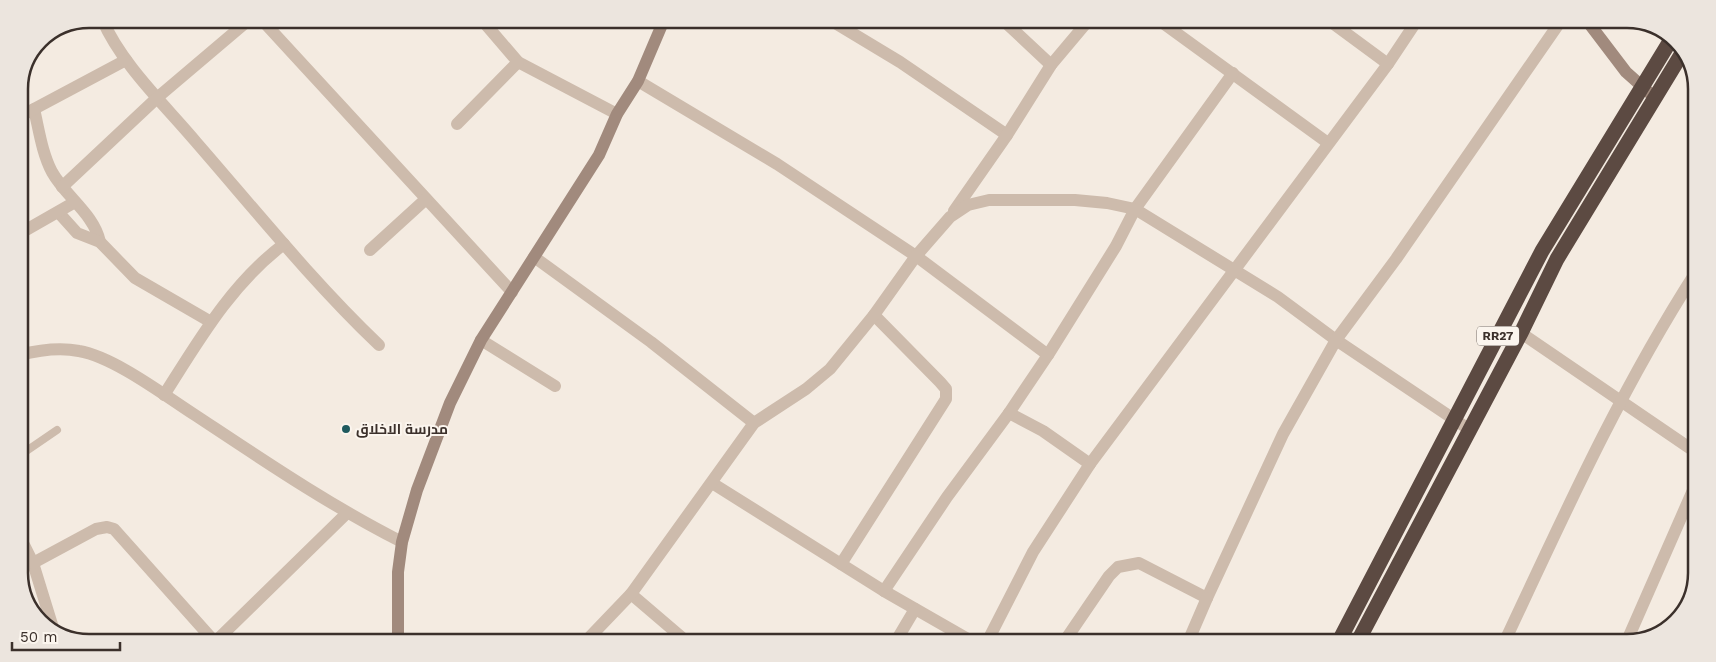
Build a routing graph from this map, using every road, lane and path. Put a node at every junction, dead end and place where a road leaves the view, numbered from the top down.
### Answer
1 (107, 28) edge
2 (239, 28) edge
3 (269, 28) edge
4 (489, 28) edge
5 (661, 28) edge
6 (845, 28) edge
7 (1011, 28) edge
8 (1082, 28) edge
9 (1170, 28) edge
10 (1339, 28) edge
11 (1412, 28) edge
12 (1556, 28) edge
13 (1593, 28) edge
14 (1669, 43) edge
15 (1680, 57) edge
16 (126, 60) junction
17 (518, 62) junction
18 (1388, 64) junction
19 (1051, 65) junction
20 (1233, 73) junction
21 (638, 81) junction
22 (1641, 88) junction
23 (158, 97) junction
24 (1654, 97) junction
25 (34, 109) junction
26 (28, 112) edge
27 (617, 114) junction
28 (457, 124) dead end
29 (1007, 135) junction
30 (1328, 143) junction
31 (62, 187) junction
32 (426, 199) junction
33 (75, 202) junction
34 (1135, 209) junction
35 (59, 213) junction
36 (950, 216) junction
37 (28, 229) edge
38 (100, 242) junction
39 (284, 244) junction
40 (370, 250) dead end
41 (916, 256) junction
42 (534, 257) junction
43 (1235, 270) junction
44 (1688, 285) edge
45 (512, 292) junction
46 (874, 316) junction
47 (211, 322) junction
48 (1521, 333) junction
49 (481, 340) junction
50 (1336, 340) junction
51 (379, 345) dead end
52 (28, 353) edge
53 (1048, 355) junction
54 (555, 386) dead end
55 (164, 395) junction
56 (1620, 402) junction
57 (1009, 413) junction
58 (1455, 419) junction
59 (754, 424) junction
60 (57, 430) dead end
61 (1470, 430) junction
62 (1688, 447) edge
63 (28, 450) edge
64 (1090, 464) junction
65 (712, 483) junction
66 (1688, 502) edge
67 (346, 514) junction
68 (402, 542) junction
69 (28, 553) edge
70 (33, 563) junction
71 (841, 564) junction
72 (884, 591) junction
73 (631, 594) junction
74 (1207, 598) junction
75 (915, 609) junction
76 (43, 615) edge
77 (208, 634) edge
78 (223, 634) edge
79 (398, 634) edge
80 (593, 634) edge
81 (678, 634) edge
82 (901, 634) edge
83 (958, 634) edge
84 (991, 634) edge
85 (1069, 634) edge
86 (1191, 634) edge
87 (1342, 634) edge
88 (1362, 634) edge
89 (1508, 634) edge
90 (1630, 634) edge

1 - 16 street
2 - 23 street
3 - 32 street
4 - 17 street
5 - 21 street
6 - 29 street
7 - 19 street
8 - 19 street
9 - 20 street
10 - 18 street
11 - 18 street
12 - 50 street
13 - 22 street
14 - 22 highway, RR27
15 - 24 highway, RR27
16 - 23 street
16 - 25 street
17 - 27 street
17 - 28 street
18 - 30 street
19 - 29 street
20 - 30 street
20 - 34 street
21 - 27 street
21 - 41 street
22 - 24 street
22 - 58 highway, RR27
23 - 31 street
23 - 39 street
24 - 48 highway, RR27
25 - 26 street
25 - 31 street
27 - 42 street
29 - 36 street
30 - 43 street
31 - 33 street
32 - 40 street
32 - 45 street
33 - 35 street
33 - 38 street
34 - 36 street
34 - 43 street
34 - 53 street
35 - 37 street
35 - 38 street
36 - 41 street
38 - 47 street
39 - 47 street
39 - 51 street
41 - 46 street
41 - 53 street
42 - 45 street
42 - 59 street
43 - 50 street
43 - 64 street
44 - 56 street
45 - 49 street
46 - 59 street
46 - 71 street
47 - 55 street
48 - 56 street
48 - 61 highway, RR27
49 - 54 street
49 - 68 street
50 - 58 street
50 - 74 street
52 - 55 street
53 - 57 street
55 - 67 street
56 - 62 street
56 - 89 street
57 - 64 street
57 - 72 street
58 - 61 street
58 - 87 highway, RR27
59 - 65 street
60 - 63 lane
61 - 88 highway, RR27
64 - 84 street
65 - 71 street
65 - 73 street
66 - 90 street
67 - 68 street
67 - 78 street
68 - 79 street
69 - 70 street
70 - 76 street
70 - 77 street
71 - 72 street
72 - 75 street
73 - 80 street
73 - 81 street
74 - 85 street
74 - 86 street
75 - 82 street
75 - 83 street

